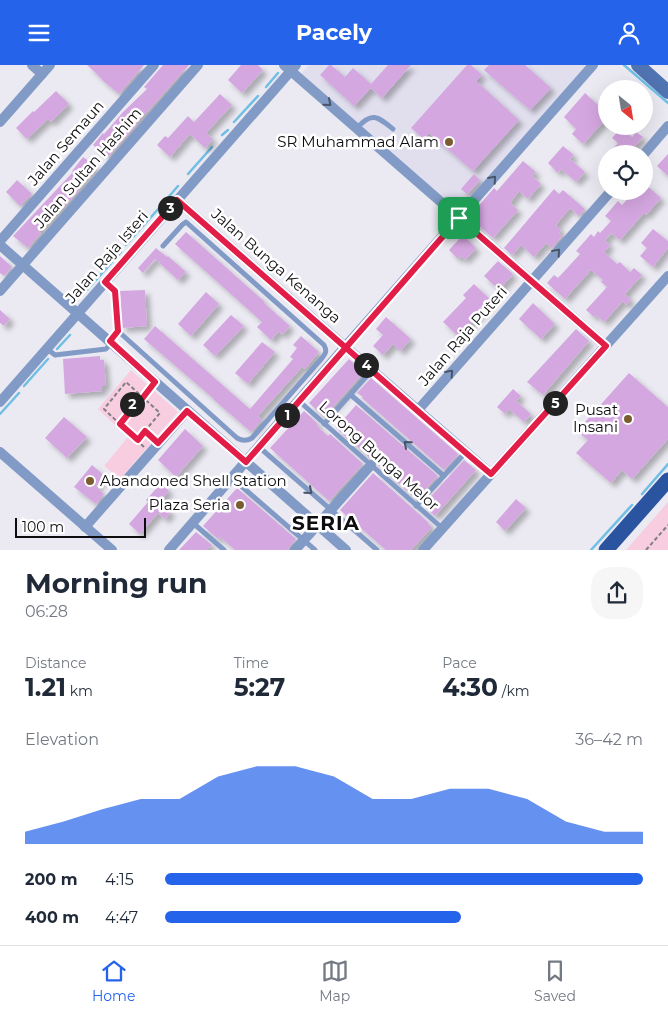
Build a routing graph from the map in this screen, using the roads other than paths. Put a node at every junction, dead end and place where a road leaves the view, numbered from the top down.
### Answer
1 (32, 65) edge
2 (50, 65) edge
3 (154, 65) edge
4 (198, 65) edge
5 (593, 65) edge
6 (638, 65) edge
7 (290, 67) edge
8 (42, 74) junction
9 (668, 92) edge
10 (0, 122) edge
11 (668, 126) edge
12 (357, 129) junction
13 (393, 129) dead end
14 (652, 145) edge
15 (177, 200) junction
16 (603, 200) edge
17 (459, 218) junction
18 (0, 241) edge
19 (0, 245) edge
20 (163, 246) dead end
21 (22, 265) junction
22 (668, 276) edge
23 (531, 281) junction
24 (105, 282) junction
25 (0, 291) edge
26 (77, 314) junction
27 (118, 331) junction
28 (111, 342) junction
29 (606, 346) junction
30 (345, 347) junction
31 (46, 348) junction
32 (372, 370) junction
33 (351, 395) junction
34 (299, 401) junction
35 (0, 402) edge
36 (418, 410) junction
37 (187, 411) junction
38 (324, 424) junction
39 (259, 447) junction
40 (0, 452) edge
41 (465, 453) junction
42 (246, 462) junction
43 (371, 465) junction
44 (491, 474) junction
45 (444, 476) junction
46 (232, 478) junction
47 (668, 480) edge
48 (416, 507) junction
49 (330, 509) junction
50 (193, 523) junction
51 (317, 525) junction
52 (85, 527) junction
53 (442, 529) junction
54 (304, 540) junction
55 (112, 550) edge
56 (169, 550) edge
57 (224, 550) edge
58 (295, 550) edge
59 (315, 550) edge
60 (346, 550) edge
61 (376, 550) edge
62 (423, 550) edge
63 (606, 550) edge

1 - 8 street
2 - 8 street
3 - 18 street, Jalan Semaun
4 - 21 street, Jalan Sultan Hashim
17 -> 5 street
6 - 9 main road
7 -> 12 street
7 - 15 street, Jalan Raja Isteri
8 - 10 street
11 - 14 street
12 - 13 lane
12 - 17 street
15 - 24 street, Jalan Raja Isteri
15 - 30 street, Jalan Bunga Kenanga
23 -> 16 street, Jalan Raja Puteri
17 - 23 street
17 - 30 street
19 - 21 street
20 - 27 lane
21 - 25 street, Jalan Sultan Hashim
21 - 26 street
22 - 29 street
23 - 29 street
36 -> 23 street, Jalan Raja Puteri
24 - 26 street, Jalan Raja Isteri
24 - 27 lane
26 - 28 street
26 - 31 street, Jalan Raja Isteri
27 - 28 lane
28 - 31 lane
28 - 37 street
29 - 44 street
30 - 32 street, Jalan Bunga Kenanga
30 - 34 street
31 - 35 street, Jalan Raja Isteri
32 - 33 lane
32 - 36 street, Jalan Bunga Kenanga
33 - 38 lane
45 -> 33 lane
34 - 38 lane, Lorong Bunga Melor
34 - 39 street
36 - 41 street, Jalan Bunga Kenanga
37 - 42 street
37 - 52 street
38 - 43 lane, Lorong Bunga Melor
39 - 42 street
39 -> 49 lane
40 - 52 street
41 - 44 street, Jalan Bunga Kenanga
41 - 45 lane
42 - 46 street
42 - 51 street
43 - 48 lane, Lorong Bunga Melor
43 - 49 street
44 - 53 street
45 - 48 lane
46 - 50 street
46 - 54 lane
47 - 63 main road
48 - 53 lane, Lorong Bunga Melor
49 - 51 street
49 - 61 lane
50 - 56 street
50 - 57 lane
51 - 54 street
51 - 60 street
52 - 55 street
53 - 62 street
54 - 58 street
54 - 59 lane

